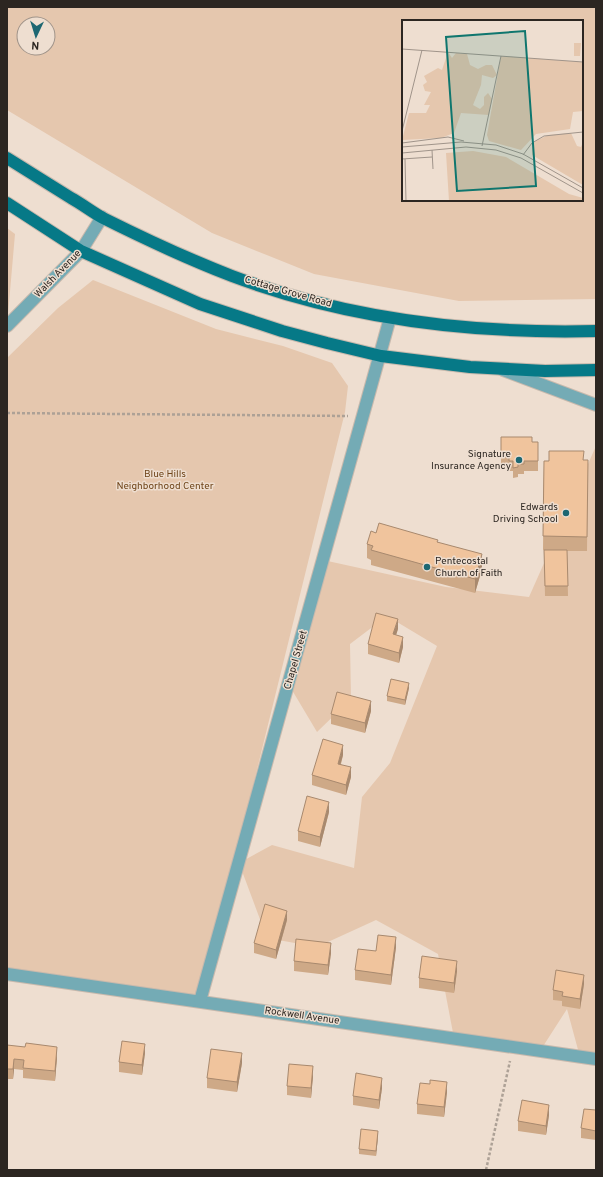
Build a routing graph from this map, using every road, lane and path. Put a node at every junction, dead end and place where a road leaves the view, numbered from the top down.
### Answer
1 (7, 158) edge
2 (7, 203) edge
3 (102, 217) junction
4 (82, 251) junction
5 (390, 318) junction
6 (7, 326) edge
7 (596, 331) edge
8 (380, 356) junction
9 (498, 368) junction
10 (596, 370) edge
11 (596, 405) edge
12 (7, 413) edge
13 (364, 416) junction
14 (7, 974) edge
15 (200, 1001) junction
16 (513, 1047) junction
17 (596, 1059) edge
18 (486, 1170) edge

1 - 3 main road, Cottage Grove Road
2 - 4 main road
3 - 4 street, Walsh Avenue
3 - 5 main road, Cottage Grove Road
4 - 6 street, Walsh Avenue
4 - 8 main road
5 - 7 main road, Cottage Grove Road
5 - 8 street, Chapel Street
8 - 9 main road
8 - 13 street, Chapel Street
9 - 10 main road
9 - 11 street
12 - 13 path
13 - 15 street, Chapel Street
14 - 15 street, Rockwell Avenue
15 - 16 street, Rockwell Avenue
16 - 17 street, Rockwell Avenue
16 - 18 path

